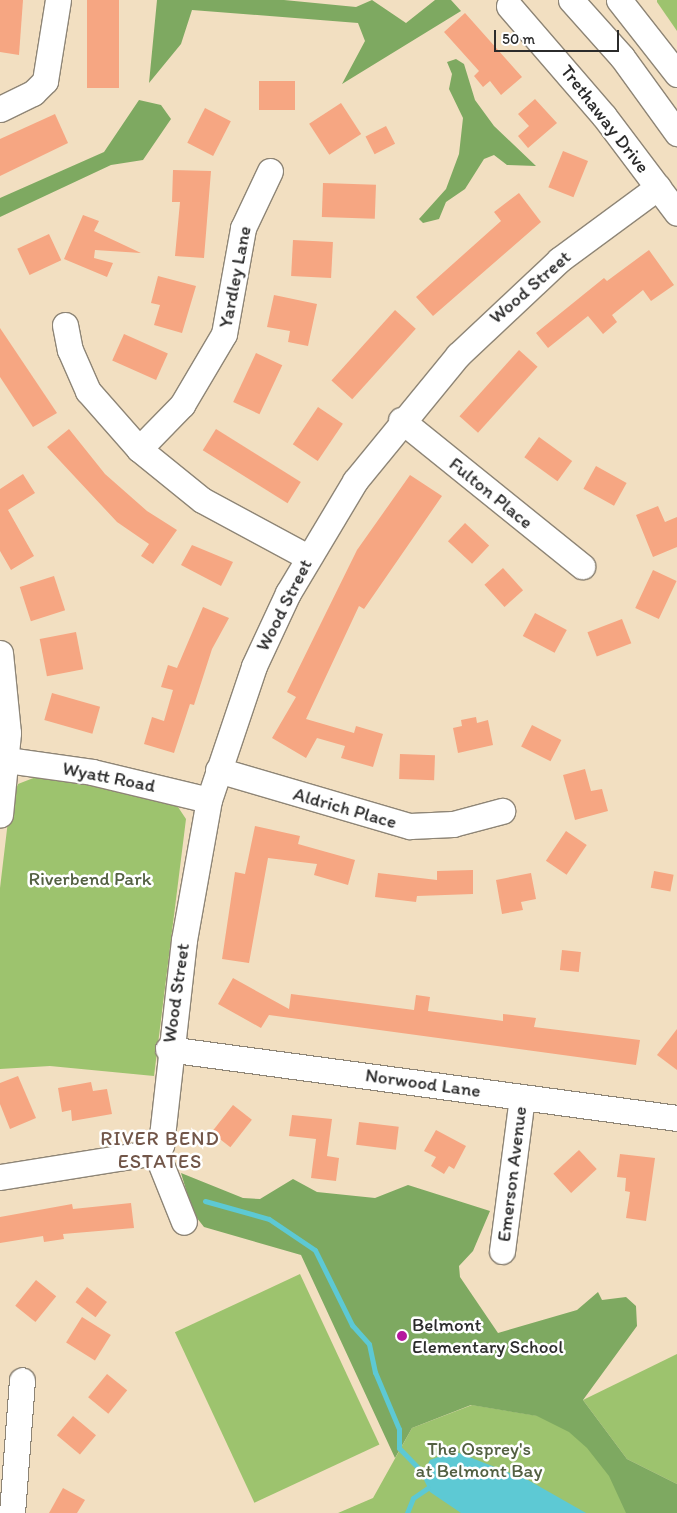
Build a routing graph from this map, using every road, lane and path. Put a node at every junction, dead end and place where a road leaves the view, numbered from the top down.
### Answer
1 (58, 0) edge
2 (571, 0) edge
3 (619, 0) edge
4 (509, 6) dead end
5 (677, 74) edge
6 (0, 109) edge
7 (677, 134) edge
8 (270, 171) dead end
9 (658, 187) junction
10 (677, 213) edge
11 (65, 325) dead end
12 (401, 420) junction
13 (139, 450) junction
14 (308, 557) junction
15 (582, 566) dead end
16 (0, 654) edge
17 (7, 760) junction
18 (218, 770) junction
19 (209, 800) junction
20 (502, 811) dead end
21 (0, 815) edge
22 (168, 1049) junction
23 (522, 1097) junction
24 (677, 1118) edge
25 (156, 1152) junction
26 (0, 1177) edge
27 (184, 1222) dead end
28 (502, 1251) dead end
29 (22, 1380) dead end
30 (12, 1513) edge

1 - 6 street
2 - 7 street
3 - 5 street
4 - 9 street, Trethaway Drive
8 - 13 street, Yardley Lane
9 - 10 street, Trethaway Drive
9 - 12 street, Wood Street
11 - 13 street
12 - 14 street, Wood Street
12 - 15 street, Fulton Place
13 - 14 street
14 - 18 street, Wood Street
16 - 17 street
17 - 19 street, Wyatt Road
17 - 21 street
18 - 19 street, Wood Street
18 - 20 street, Aldrich Place
19 - 22 street, Wood Street
22 - 23 street, Norwood Lane
22 - 25 street, Wood Street
23 - 24 street, Norwood Lane
23 - 28 street, Emerson Avenue
25 - 26 street
25 - 27 street
29 - 30 street

